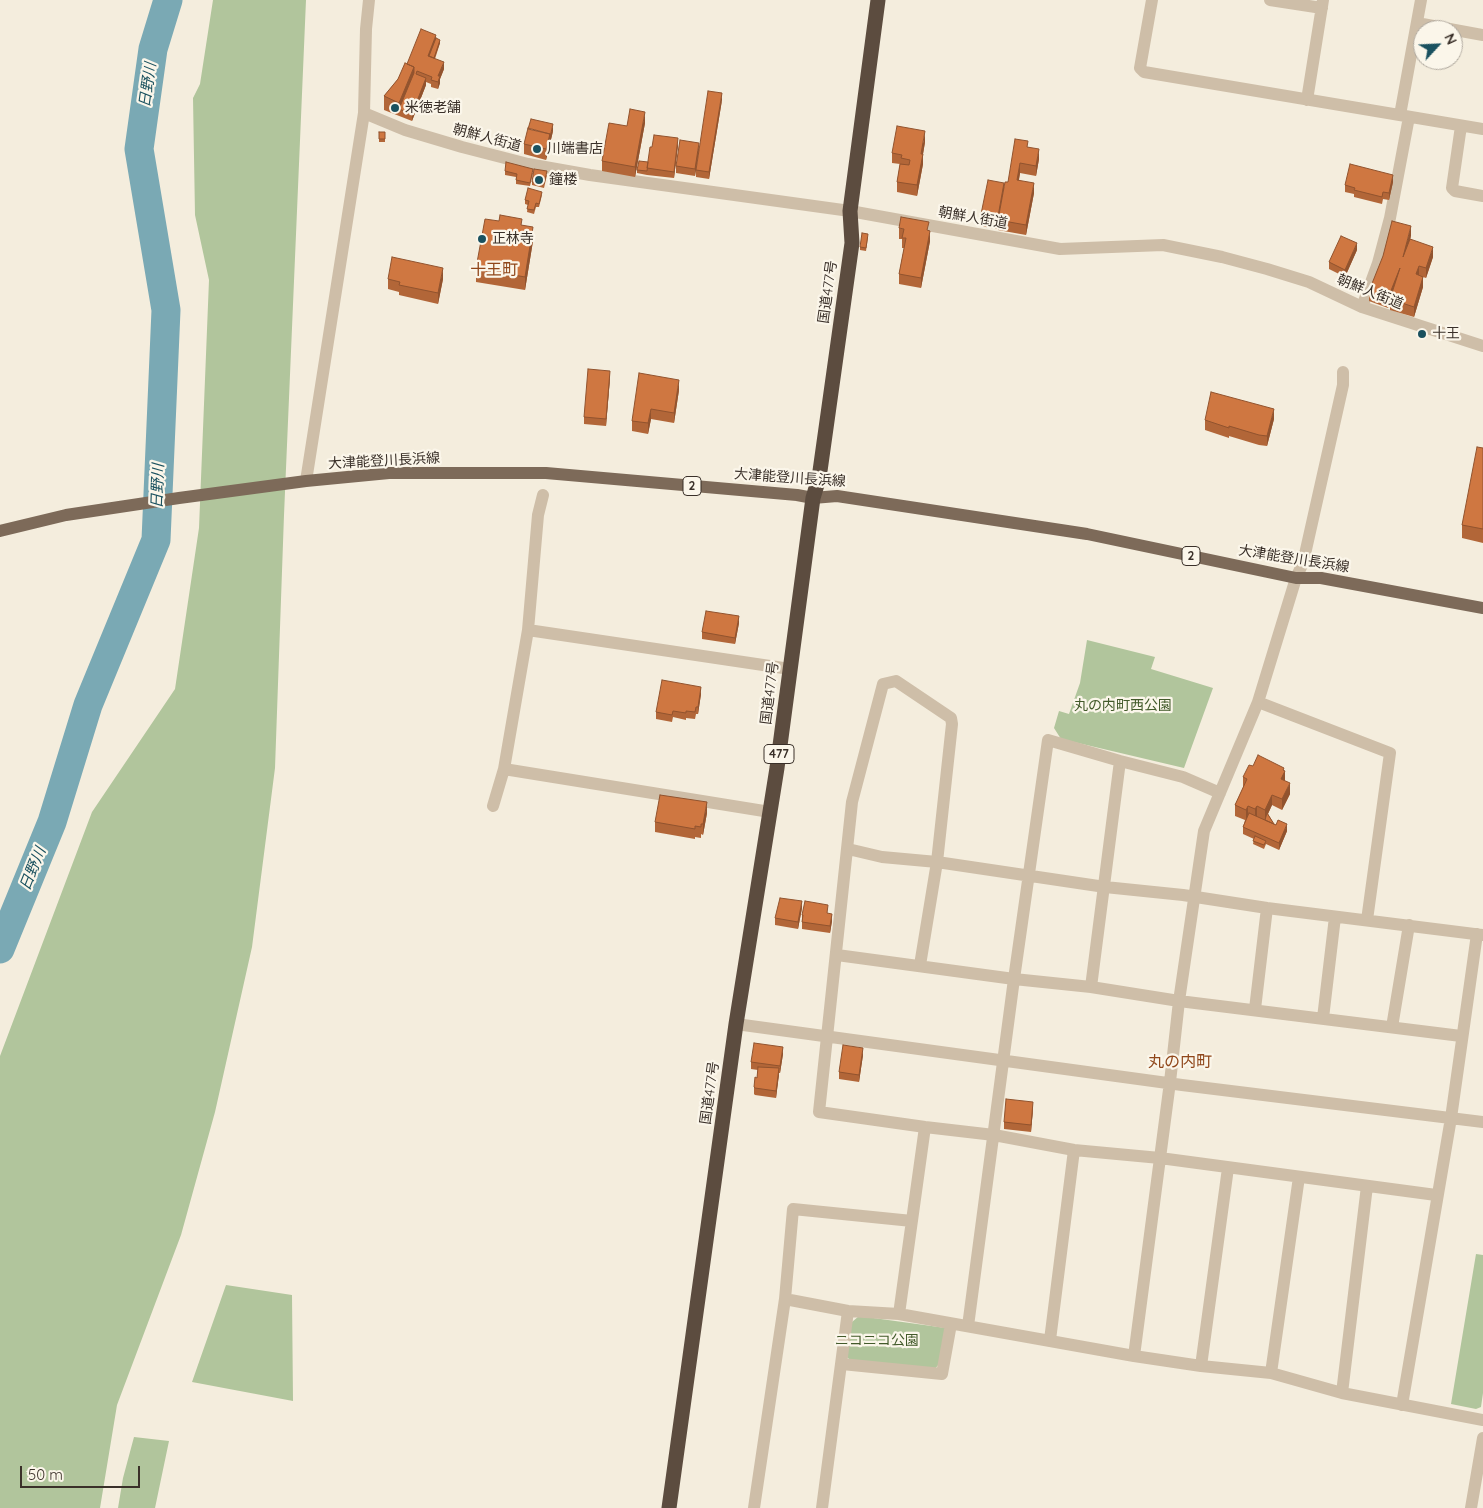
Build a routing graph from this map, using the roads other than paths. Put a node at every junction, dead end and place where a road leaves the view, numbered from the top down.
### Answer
1 (369, 0) edge
2 (878, 0) edge
3 (1152, 0) edge
4 (1270, 0) edge
5 (1420, 0) edge
6 (1323, 4) edge
7 (1417, 20) edge
8 (1463, 31) edge
9 (1483, 35) edge
10 (1413, 52) edge
11 (1307, 100) junction
12 (364, 112) junction
13 (1404, 116) junction
14 (1461, 126) junction
15 (1483, 129) edge
16 (1483, 196) edge
17 (850, 211) junction
18 (1362, 307) junction
19 (1483, 346) edge
20 (1343, 372) dead end
21 (300, 482) junction
22 (543, 495) dead end
23 (813, 498) junction
24 (0, 530) edge
25 (1296, 578) junction
26 (1483, 608) edge
27 (528, 630) junction
28 (790, 669) junction
29 (1258, 702) junction
30 (1120, 761) junction
31 (504, 770) junction
32 (1220, 793) junction
33 (493, 806) dead end
34 (770, 812) junction
35 (848, 849) junction
36 (936, 862) junction
37 (1028, 876) junction
38 (1105, 887) junction
39 (1194, 897) junction
40 (1267, 908) junction
41 (1335, 917) junction
42 (1367, 920) junction
43 (1409, 925) junction
44 (1480, 935) edge
45 (837, 955) junction
46 (920, 965) junction
47 (1014, 979) junction
48 (1091, 987) junction
49 (1179, 1000) junction
50 (1255, 1009) junction
51 (1323, 1018) junction
52 (736, 1024) junction
53 (1392, 1027) junction
54 (1462, 1036) junction
55 (826, 1037) junction
56 (1003, 1060) junction
57 (1170, 1082) junction
58 (1450, 1118) junction
59 (1483, 1122) edge
60 (925, 1127) junction
61 (994, 1135) junction
62 (1074, 1150) junction
63 (1160, 1158) junction
64 (1228, 1168) junction
65 (1299, 1177) junction
66 (1367, 1186) junction
67 (1436, 1195) junction
68 (912, 1221) junction
69 (785, 1299) junction
70 (848, 1311) junction
71 (899, 1314) junction
72 (951, 1324) junction
73 (968, 1326) junction
74 (1050, 1340) junction
75 (1134, 1356) junction
76 (842, 1364) junction
77 (1201, 1366) junction
78 (1271, 1373) junction
79 (1342, 1393) junction
80 (1402, 1404) junction
81 (1483, 1420) edge
82 (1483, 1438) edge
83 (668, 1508) edge
84 (754, 1508) edge
85 (822, 1508) edge
86 (1471, 1508) edge

1 - 12 street
2 - 17 highway, 国道477号 / 477
3 - 11 street
4 - 6 street
5 - 7 street
6 - 11 street
8 - 9 street
10 - 13 street
11 - 13 street
12 - 17 street, 朝鮮人街道
12 - 21 street
13 - 14 street
13 - 18 street
14 - 15 street
14 - 16 street
17 - 18 street, 朝鮮人街道
17 - 23 highway, 国道477号 / 477
18 - 19 street, 朝鮮人街道
20 - 25 street
21 - 23 main road, 大津能登川長浜線 / 2
21 - 24 main road, 大津能登川長浜線 / 2
22 - 27 street
23 - 25 main road, 大津能登川長浜線 / 2
23 - 28 highway, 国道477号 / 477
25 - 26 main road, 大津能登川長浜線 / 2
25 - 29 street
27 - 28 street
27 - 31 street
28 - 34 highway, 国道477号 / 477
29 - 32 street
29 - 42 street
30 - 32 street
30 - 37 street
30 - 38 street
31 - 33 street
31 - 34 street
32 - 39 street
34 - 52 highway, 国道477号 / 477
35 - 36 street
35 - 36 street
35 - 45 street
36 - 37 street
36 - 46 street
37 - 38 street
37 - 47 street
38 - 39 street
38 - 48 street
39 - 40 street
39 - 49 street
40 - 41 street
40 - 50 street
41 - 42 street
41 - 51 street
42 - 43 street
43 - 44 street
43 - 53 street
44 - 54 street
45 - 46 street
45 - 55 street
46 - 47 street
47 - 48 street
47 - 56 street
48 - 49 street
49 - 50 street
49 - 57 street
50 - 51 street
51 - 53 street
52 - 55 street
52 - 83 highway, 国道477号 / 477
53 - 54 street
54 - 58 street
55 - 56 street
55 - 60 street
56 - 57 street
56 - 61 street
57 - 58 street
57 - 63 street
58 - 59 street
58 - 67 street
60 - 61 street
60 - 68 street
61 - 62 street
61 - 73 street
62 - 63 street
62 - 74 street
63 - 64 street
63 - 75 street
64 - 65 street
64 - 77 street
65 - 66 street
65 - 78 street
66 - 67 street
66 - 79 street
67 - 80 street
68 - 69 street
68 - 71 street
69 - 70 street
69 - 84 street
70 - 71 street
70 - 76 street
71 - 72 street
72 - 73 street
72 - 76 street
73 - 74 street
74 - 75 street
75 - 77 street
76 - 85 street
77 - 78 street
78 - 79 street
79 - 80 street
80 - 81 street
82 - 86 street

